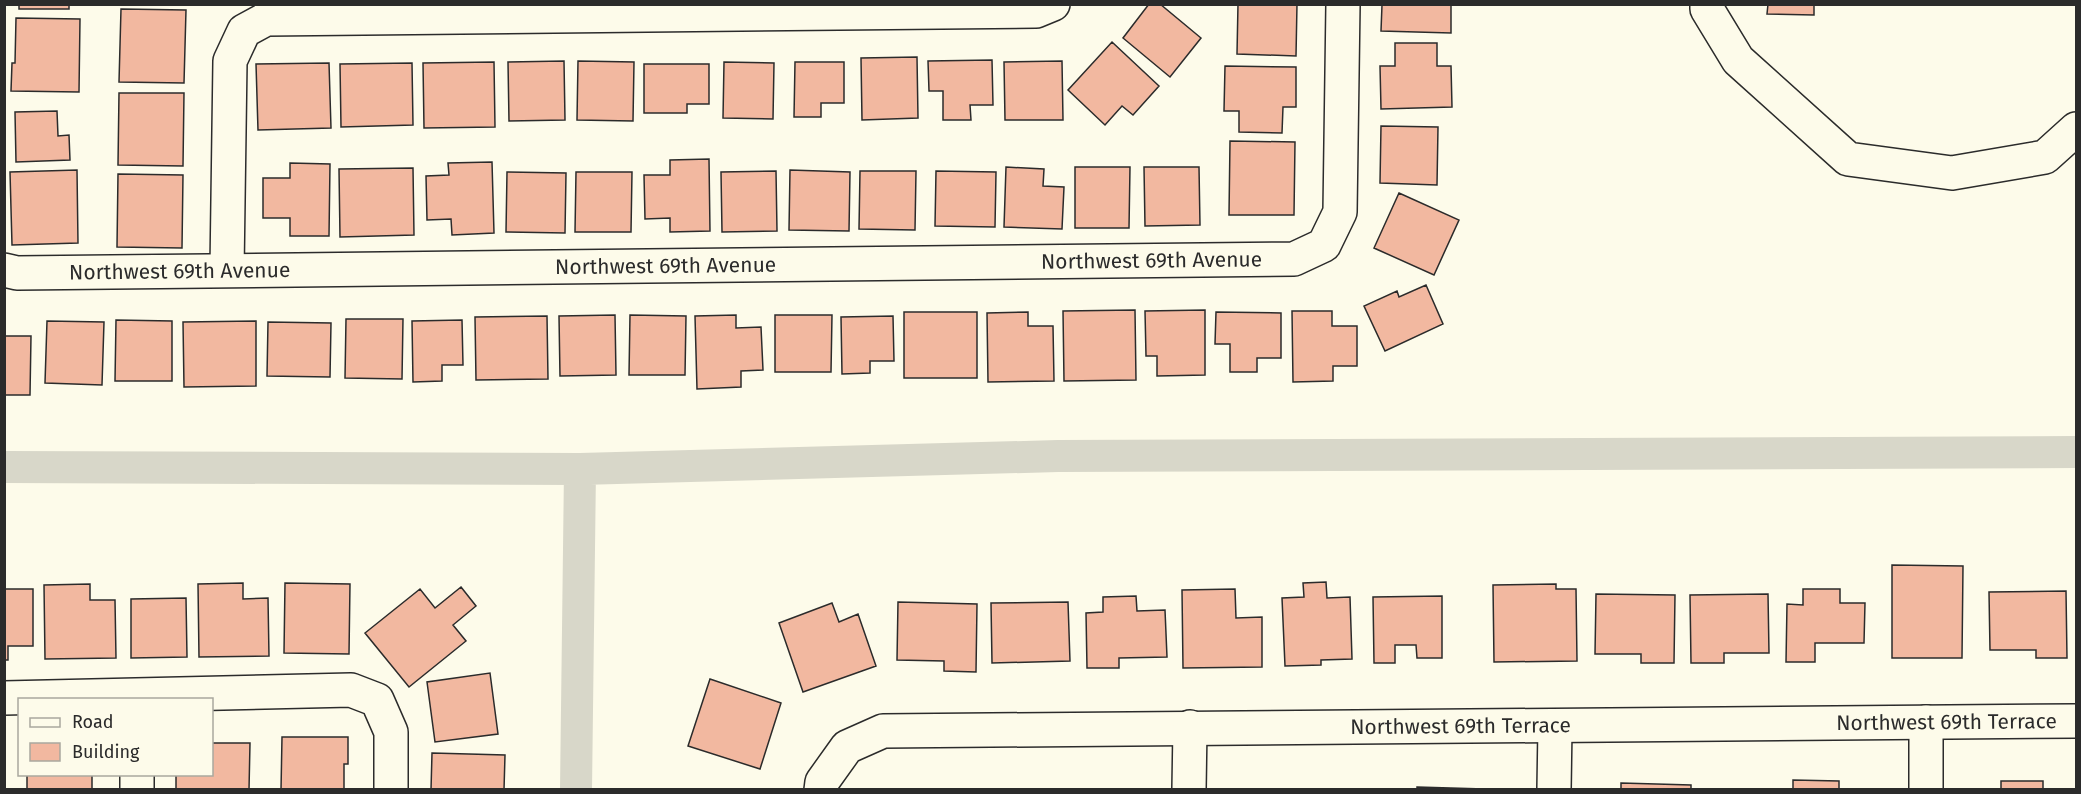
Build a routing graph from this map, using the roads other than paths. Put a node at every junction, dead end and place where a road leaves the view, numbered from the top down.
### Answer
1 (1053, 4) edge
2 (1343, 4) edge
3 (1707, 4) edge
4 (833, 9) edge
5 (2076, 129) edge
6 (4, 270) edge
7 (227, 270) junction
8 (4, 698) edge
9 (138, 698) edge
10 (2076, 721) edge
11 (1926, 722) junction
12 (1555, 727) junction
13 (1190, 728) junction
14 (391, 789) edge
15 (821, 789) edge
16 (1190, 789) edge
17 (1554, 789) edge
18 (1926, 789) edge

1 - 4 street
2 - 7 street, Northwest 69th Avenue
3 - 5 street
4 - 7 street
6 - 7 street, Northwest 69th Avenue
8 - 9 street
9 - 14 street
10 - 11 street, Northwest 69th Terrace
11 - 12 street, Northwest 69th Terrace
11 - 18 street
12 - 13 street, Northwest 69th Terrace
12 - 17 street
13 - 15 street, Northwest 69th Terrace
13 - 16 street

